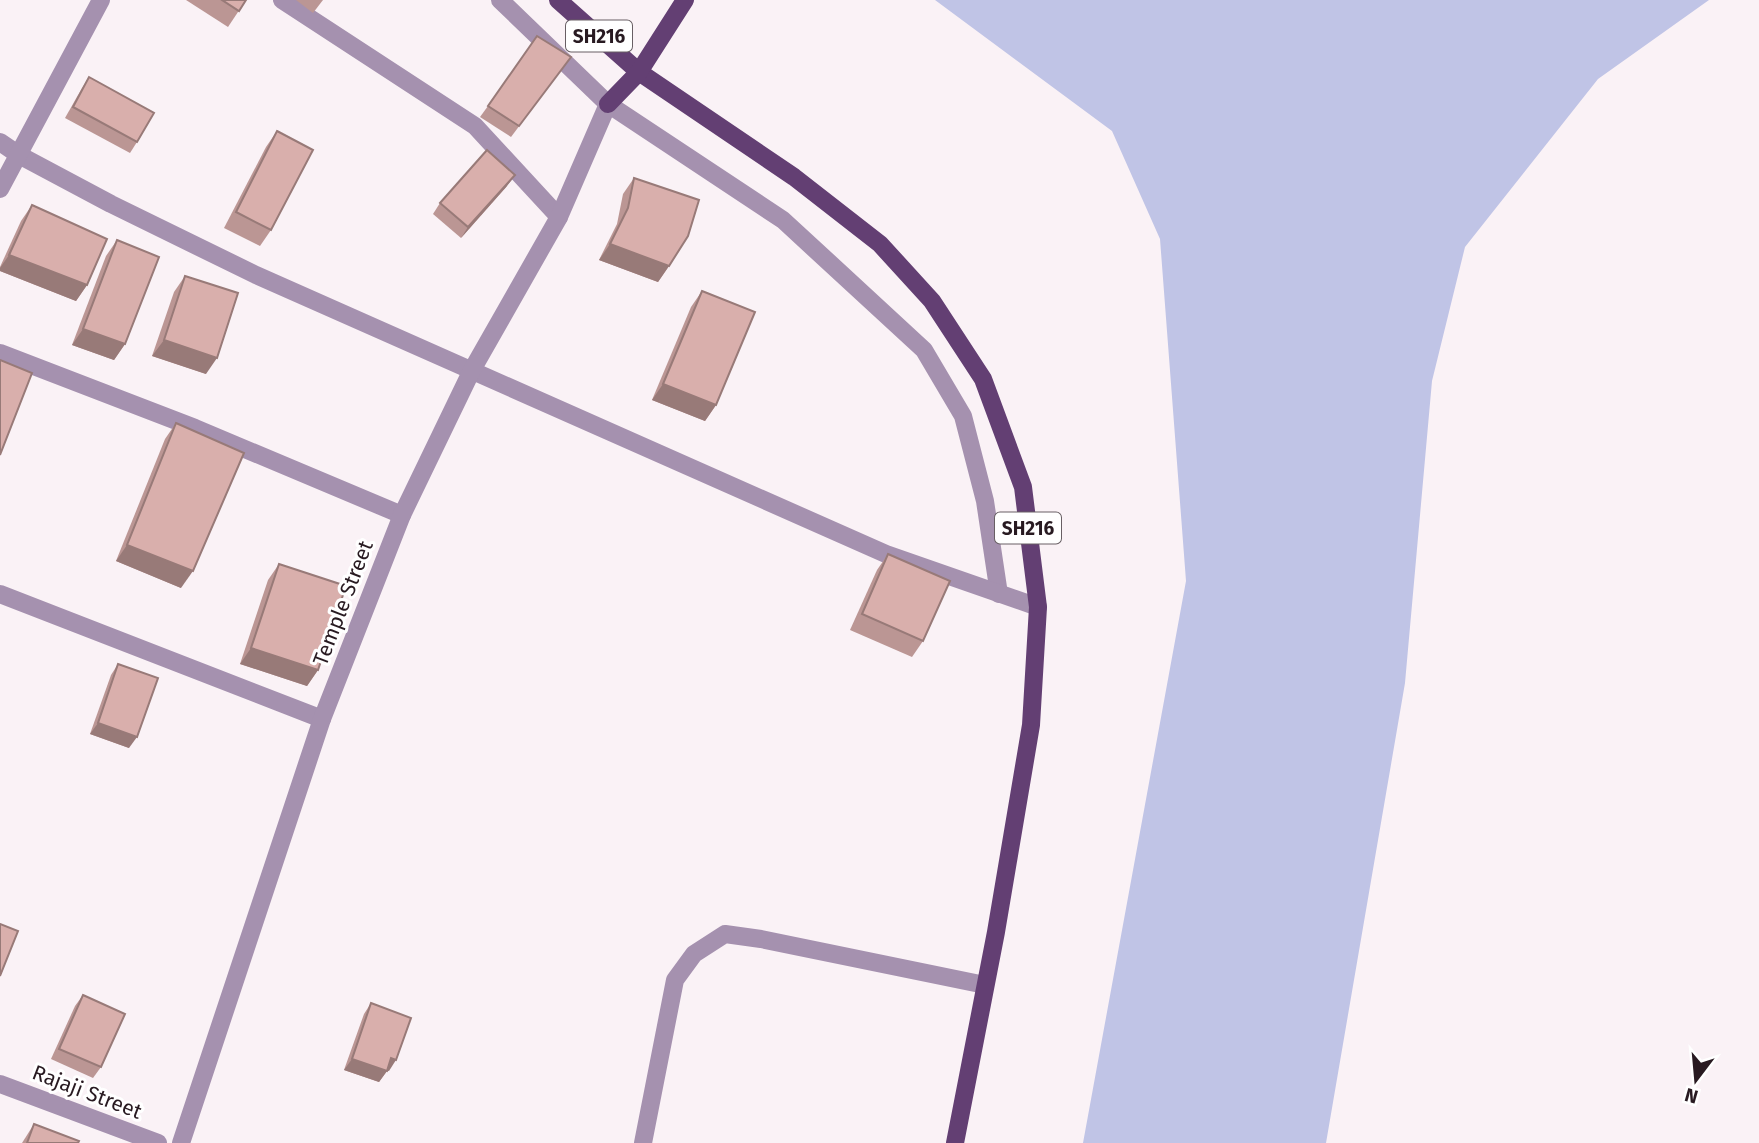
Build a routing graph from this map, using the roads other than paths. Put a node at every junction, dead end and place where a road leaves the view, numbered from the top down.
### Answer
1 (101, 0) edge
2 (282, 0) edge
3 (500, 0) edge
4 (558, 0) edge
5 (682, 4) edge
6 (639, 72) junction
7 (608, 104) junction
8 (0, 142) edge
9 (19, 155) junction
10 (0, 188) edge
11 (559, 217) junction
12 (0, 353) edge
13 (472, 370) junction
14 (402, 516) junction
15 (0, 594) edge
16 (999, 594) junction
17 (1038, 607) junction
18 (322, 719) junction
19 (985, 985) junction
20 (0, 1084) edge
21 (158, 1143) edge
22 (181, 1143) edge
23 (643, 1143) edge
24 (955, 1143) edge

1 - 9 street
2 - 11 street
3 - 7 street
4 - 6 main road, SH216
5 - 6 main road, SH216
6 - 7 main road
6 - 17 main road, SH216
7 - 11 street, Temple Street
7 - 16 street
8 - 9 street
9 - 10 street
9 - 13 street
11 - 13 street, Temple Street
12 - 14 street
13 - 14 street, Temple Street
13 - 16 street
14 - 18 street, Temple Street
15 - 18 street
16 - 17 street
17 - 19 main road, SH216
18 - 22 street, Temple Street
19 - 23 street
19 - 24 main road, SH216
20 - 21 street, Rajaji Street

